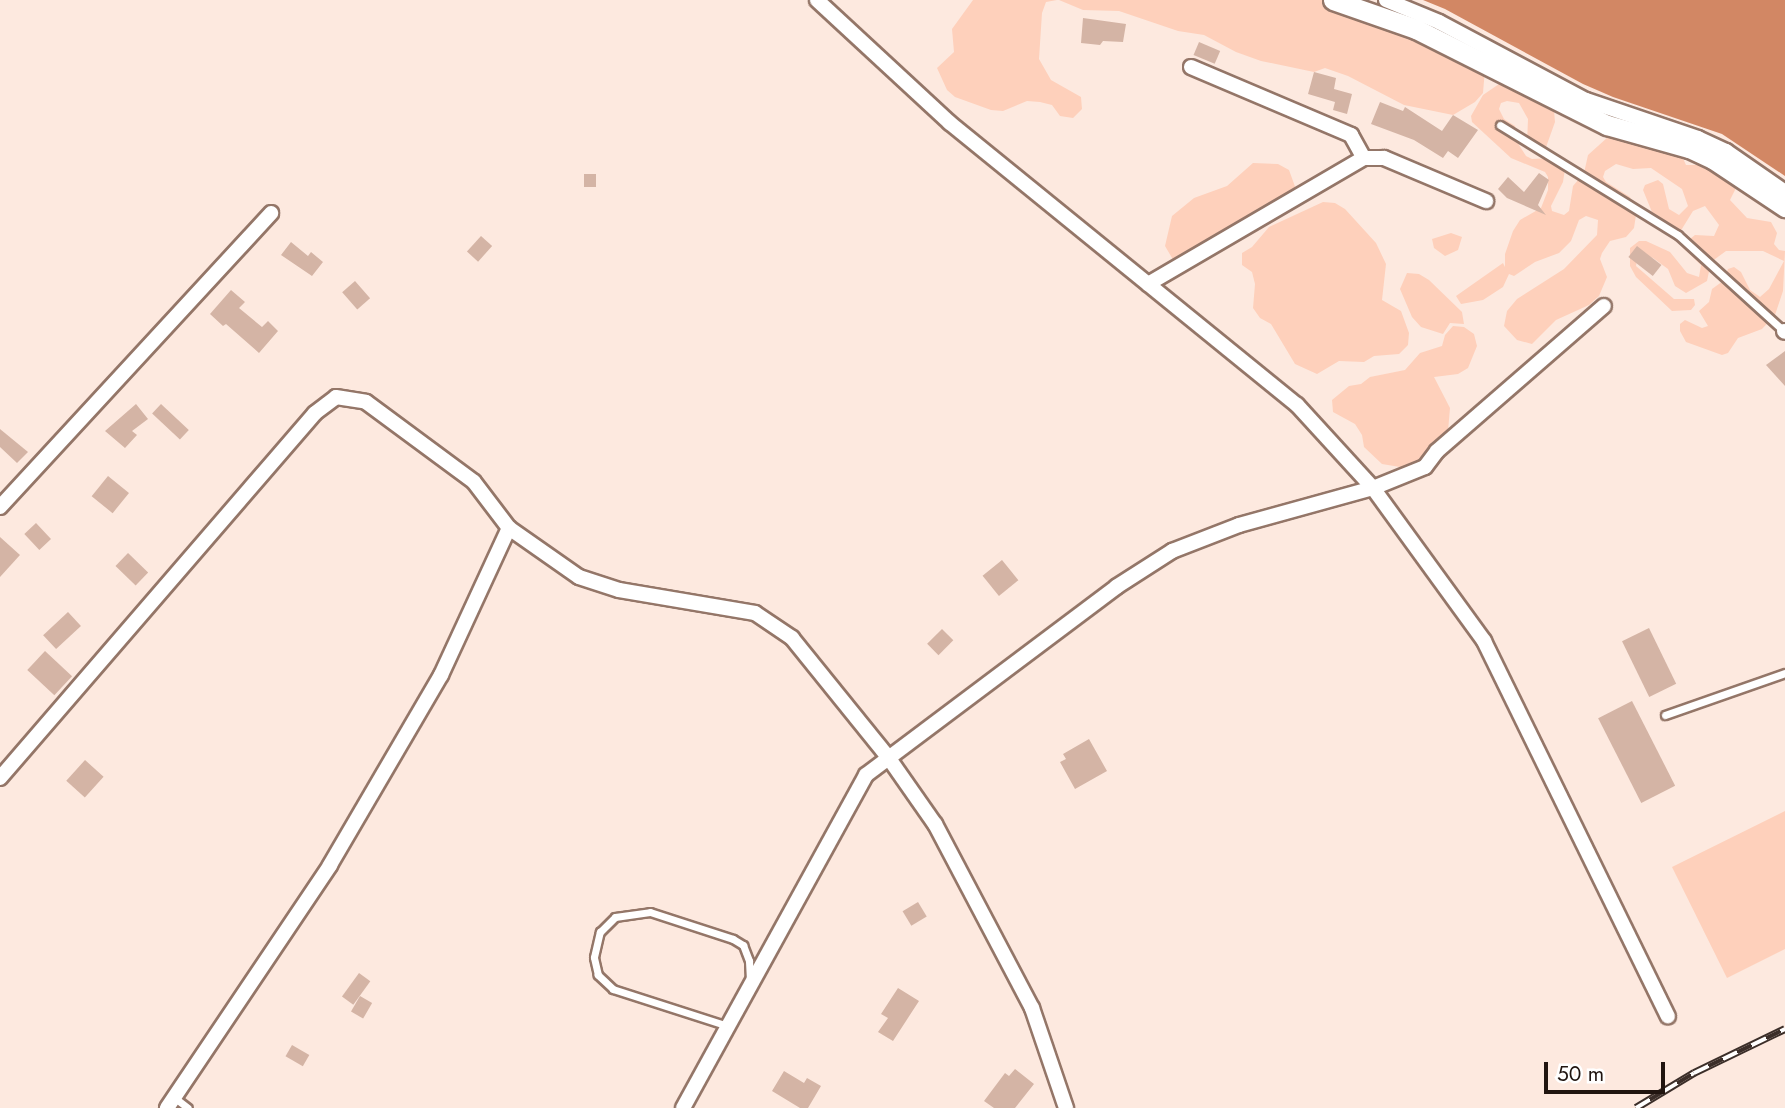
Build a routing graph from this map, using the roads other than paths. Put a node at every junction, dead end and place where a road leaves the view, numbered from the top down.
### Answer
1 (817, 0) edge
2 (1333, 0) edge
3 (1386, 0) edge
4 (1191, 67) dead end
5 (1500, 125) dead end
6 (1364, 158) junction
7 (1785, 192) edge
8 (1486, 201) dead end
9 (1785, 207) edge
10 (271, 213) dead end
11 (1148, 284) junction
12 (1604, 306) dead end
13 (1785, 331) edge
14 (1373, 488) junction
15 (0, 507) edge
16 (509, 528) junction
17 (1785, 673) edge
18 (1665, 715) dead end
19 (888, 757) junction
20 (0, 778) edge
21 (750, 986) junction
22 (1668, 1016) dead end
23 (728, 1026) junction
24 (170, 1103) edge
25 (188, 1108) edge
26 (683, 1108) edge
27 (1066, 1108) edge

1 - 11 street
2 - 9 main road
3 - 7 street
4 - 6 street
5 - 13 lane
6 - 8 street
6 - 11 street
10 - 15 street
11 - 14 street
12 - 14 street
14 - 19 street
14 - 22 street
16 - 19 street
16 - 20 street
16 - 24 street
17 - 18 lane
19 - 21 street
19 - 27 street
21 - 23 street
21 - 23 lane
23 - 26 street
24 - 25 lane

